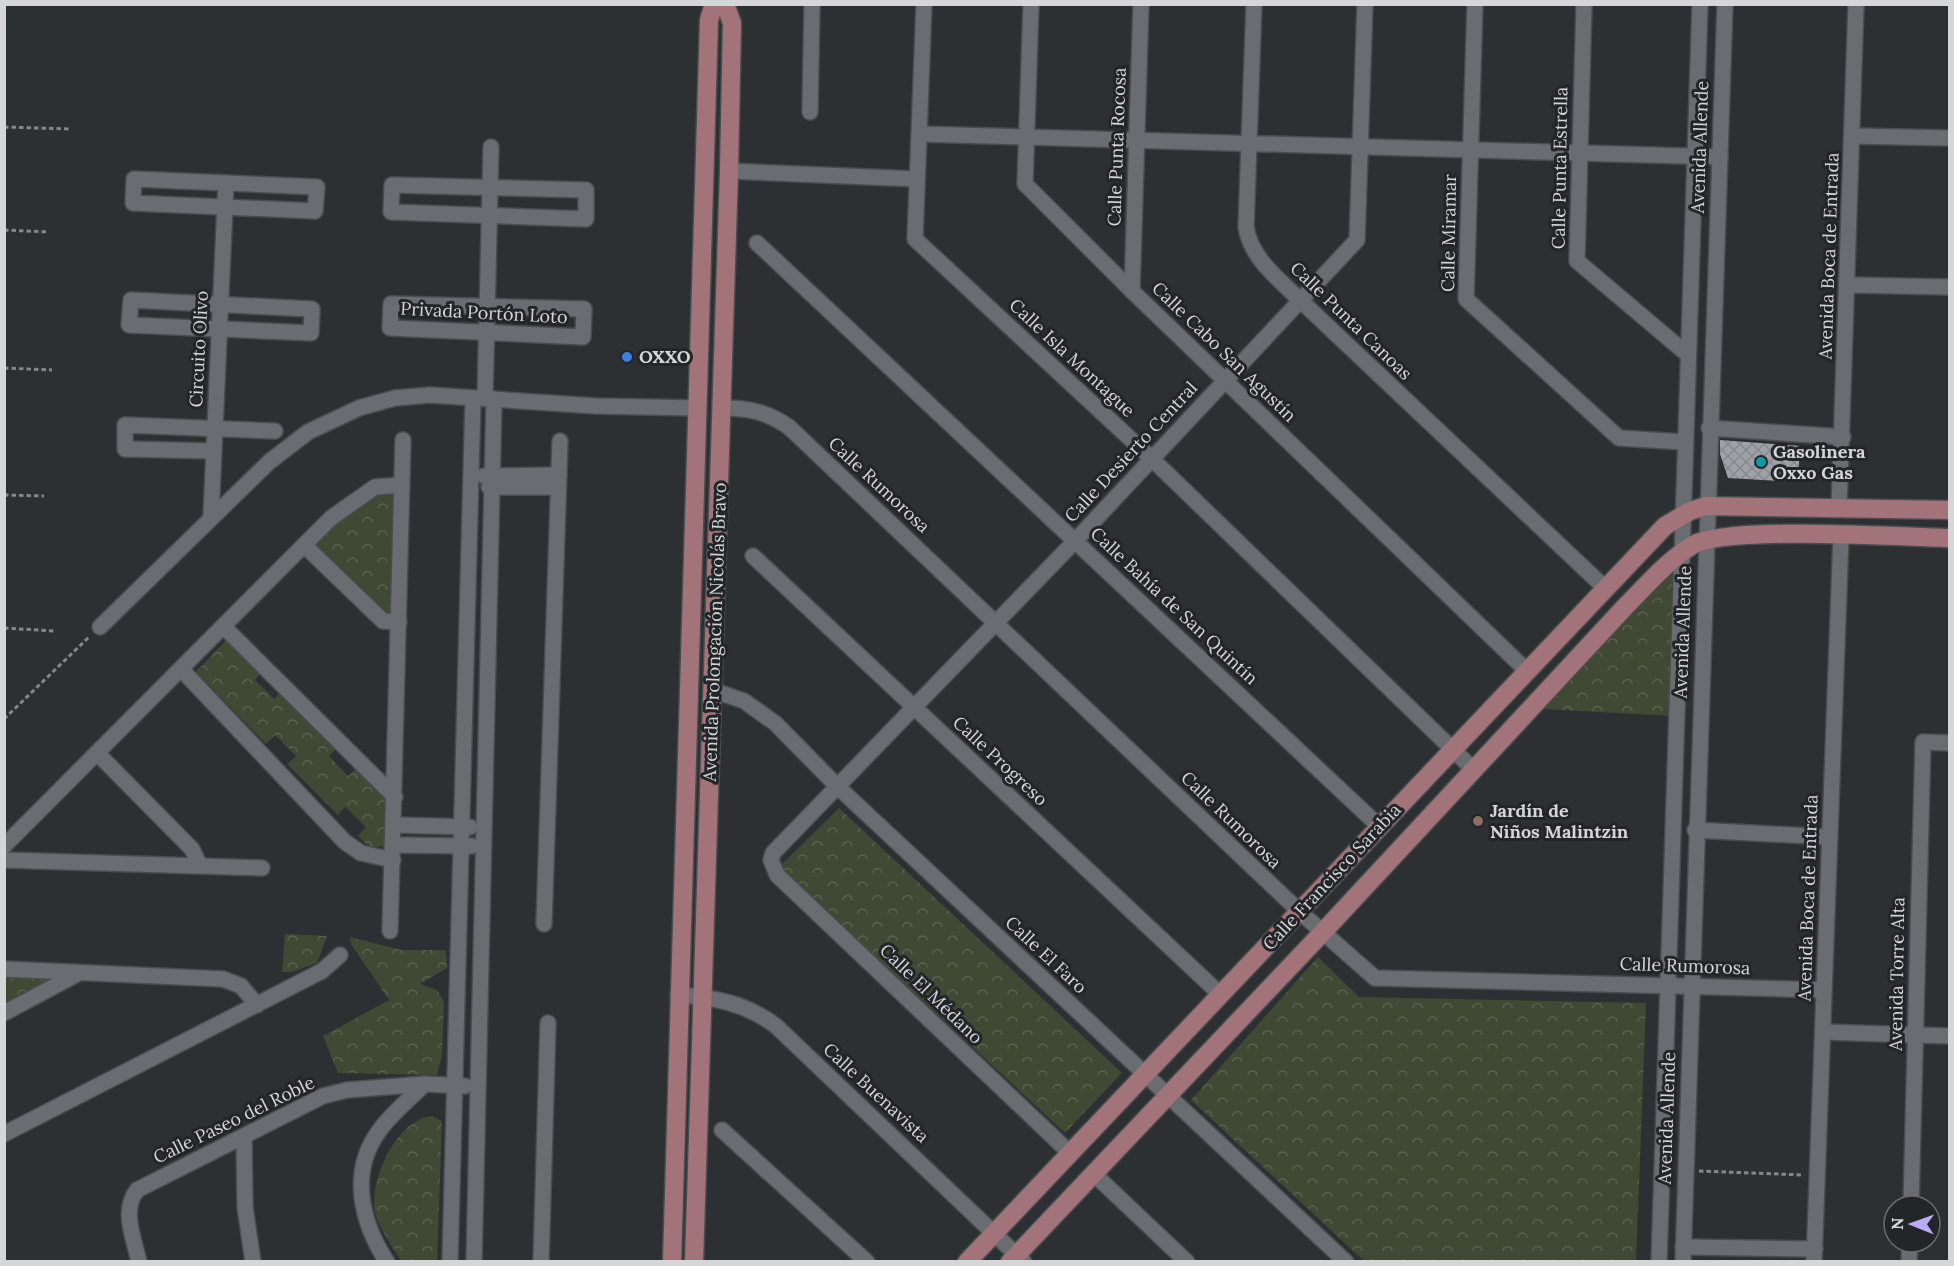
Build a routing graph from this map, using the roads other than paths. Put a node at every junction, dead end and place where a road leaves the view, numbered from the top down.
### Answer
1 (714, 4) edge
2 (725, 4) edge
3 (812, 4) edge
4 (924, 4) edge
5 (1032, 4) edge
6 (1141, 4) edge
7 (1254, 4) edge
8 (1365, 4) edge
9 (1475, 4) edge
10 (1584, 4) edge
11 (1700, 4) edge
12 (1725, 4) edge
13 (1856, 4) edge
14 (810, 112) dead end
15 (919, 134) junction
16 (1852, 136) junction
17 (1028, 137) junction
18 (1950, 138) edge
19 (1138, 140) junction
20 (1249, 144) junction
21 (491, 147) dead end
22 (1360, 147) junction
23 (1471, 150) junction
24 (1580, 153) junction
25 (1694, 156) junction
26 (1720, 157) junction
27 (729, 171) junction
28 (917, 179) junction
29 (226, 183) junction
30 (491, 187) junction
31 (225, 207) junction
32 (490, 215) junction
33 (757, 243) dead end
34 (1848, 285) junction
35 (1950, 286) edge
36 (1132, 291) junction
37 (1301, 301) junction
38 (221, 305) junction
39 (487, 306) junction
40 (220, 329) junction
41 (487, 333) junction
42 (1687, 354) junction
43 (1226, 380) junction
44 (484, 398) junction
45 (697, 408) junction
46 (723, 408) junction
47 (1709, 428) junction
48 (215, 429) junction
49 (275, 431) dead end
50 (1843, 437) junction
51 (403, 440) dead end
52 (560, 441) dead end
53 (1684, 442) junction
54 (214, 451) junction
55 (1152, 459) junction
56 (492, 481) junction
57 (559, 481) junction
58 (471, 482) junction
59 (402, 484) junction
60 (1706, 506) junction
61 (1839, 508) junction
62 (1950, 510) edge
63 (1684, 515) junction
64 (211, 516) junction
65 (1841, 536) junction
66 (1950, 538) edge
67 (1075, 540) junction
68 (1705, 540) junction
69 (304, 545) junction
70 (1683, 553) junction
71 (753, 556) dead end
72 (1605, 588) junction
73 (399, 622) junction
74 (995, 622) junction
75 (224, 626) junction
76 (100, 627) road end
77 (181, 669) junction
78 (1527, 671) junction
79 (712, 690) junction
80 (915, 708) junction
81 (1950, 743) edge
82 (1452, 749) junction
83 (97, 753) junction
84 (1474, 770) junction
85 (838, 787) junction
86 (395, 797) junction
87 (394, 825) junction
88 (462, 827) junction
89 (1380, 827) junction
90 (482, 828) junction
91 (1695, 830) junction
92 (1830, 837) junction
93 (4, 846) edge
94 (461, 846) junction
95 (482, 846) junction
96 (393, 852) junction
97 (4, 860) edge
98 (771, 860) joint
99 (200, 866) junction
100 (262, 868) dead end
101 (1300, 912) junction
102 (544, 924) dead end
103 (390, 931) dead end
104 (1323, 932) junction
105 (340, 955) dead end
106 (4, 969) edge
107 (79, 973) junction
108 (1668, 985) junction
109 (1691, 986) junction
110 (1824, 990) junction
111 (1221, 994) junction
112 (678, 995) junction
113 (703, 996) junction
114 (257, 1005) junction
115 (4, 1013) edge
116 (548, 1023) dead end
117 (1823, 1032) junction
118 (1916, 1035) junction
119 (1950, 1036) edge
120 (1145, 1074) junction
121 (424, 1084) junction
122 (455, 1085) junction
123 (477, 1086) junction
124 (1167, 1096) junction
125 (722, 1130) dead end
126 (4, 1134) edge
127 (244, 1136) junction
128 (1070, 1153) junction
129 (1094, 1174) junction
130 (1911, 1194) edge
131 (995, 1232) junction
132 (1683, 1254) edge
133 (1815, 1255) edge
134 (1017, 1259) edge
135 (139, 1262) edge
136 (254, 1262) edge
137 (387, 1262) edge
138 (450, 1262) edge
139 (474, 1262) edge
140 (541, 1262) edge
141 (672, 1262) edge
142 (694, 1262) edge
143 (867, 1262) edge
144 (967, 1262) edge
145 (1187, 1262) edge
146 (1346, 1262) edge
147 (1659, 1262) edge

1 - 45 main road, Avenida Prolongación Nicolás Bravo
2 - 27 main road, Avenida Prolongación Nicolás Bravo
3 - 14 street
4 - 15 street, Calle Isla Montague
5 - 17 street, Calle Cabo San Agustín
6 - 19 street, Calle Punta Rocosa
7 - 20 street, Calle Punta Canoas
8 - 22 street, Calle Desierto Central
9 - 23 street, Calle Miramar
10 - 24 street, Calle Punta Estrella
11 - 25 street, Avenida Allende
12 - 26 street, Avenida Allende
13 - 16 street, Avenida Boca de Entrada
15 - 17 street
15 - 28 street, Calle Isla Montague
16 - 18 street
16 - 34 street, Avenida Boca de Entrada
17 - 19 street
17 - 36 street, Calle Cabo San Agustín
19 - 20 street
19 - 36 street, Calle Punta Rocosa
20 - 22 street
20 - 37 street, Calle Punta Canoas
21 - 30 street
22 - 23 street
22 - 37 street, Calle Desierto Central
23 - 24 street
23 - 53 street, Calle Miramar
24 - 25 street
24 - 42 street, Calle Punta Estrella
25 - 26 street
25 - 42 street, Avenida Allende
26 - 47 street, Avenida Allende
27 - 28 street
27 - 46 main road, Avenida Prolongación Nicolás Bravo
28 - 55 street, Calle Isla Montague
29 - 31 street, Circuito Olivo
29 - 31 street
29 - 31 street
30 - 32 street
30 - 32 street
30 - 32 street
31 - 38 street, Circuito Olivo
32 - 39 street
33 - 67 street, Calle Bahía de San Quintín
34 - 35 street
34 - 50 street, Avenida Boca de Entrada
36 - 43 street, Calle Cabo San Agustín
37 - 43 street, Calle Desierto Central
37 - 72 street, Calle Punta Canoas
38 - 40 street, Circuito Olivo
38 - 40 street
38 - 40 street
39 - 41 street
39 - 41 street, Privada Portón Loto
39 - 41 street, Privada Portón Loto
40 - 48 street, Circuito Olivo
41 - 44 street
42 - 53 street, Avenida Allende
43 - 55 street, Calle Desierto Central
43 - 78 street, Calle Cabo San Agustín
44 - 45 street
44 - 56 street
44 - 58 street
44 - 64 street
45 - 46 main road
45 - 112 main road, Avenida Prolongación Nicolás Bravo
46 - 74 street, Calle Rumorosa
46 - 79 main road, Avenida Prolongación Nicolás Bravo
47 - 50 street
47 - 60 street, Avenida Allende
48 - 49 street
48 - 54 street, Circuito Olivo
48 - 54 street
50 - 61 street, Avenida Boca de Entrada
51 - 59 street
52 - 57 street
53 - 63 street, Avenida Allende
54 - 64 street, Circuito Olivo
55 - 67 street, Calle Desierto Central
55 - 82 street, Calle Isla Montague
56 - 57 street
56 - 58 street
56 - 90 street
57 - 102 street
58 - 88 street
59 - 69 street
59 - 73 street
60 - 61 main road
60 - 63 main road, Calle Francisco Sarabia
60 - 68 street, Avenida Allende
61 - 62 main road
63 - 70 street, Avenida Allende
63 - 72 main road, Calle Francisco Sarabia
64 - 76 street
65 - 66 main road
65 - 68 main road
65 - 92 street, Avenida Boca de Entrada
67 - 74 street, Calle Desierto Central
67 - 89 street, Calle Bahía de San Quintín
68 - 70 main road, Calle Francisco Sarabia
68 - 91 street, Avenida Allende
69 - 73 street
69 - 75 street
70 - 84 main road, Calle Francisco Sarabia
70 - 108 street, Avenida Allende
71 - 80 street, Calle Progreso
72 - 78 main road, Calle Francisco Sarabia
73 - 86 street
74 - 80 street, Calle Desierto Central
74 - 101 street, Calle Rumorosa
75 - 77 street
75 - 86 street
77 - 83 street
77 - 96 street
78 - 82 main road, Calle Francisco Sarabia
79 - 85 street, Calle El Faro
79 - 113 main road, Avenida Prolongación Nicolás Bravo
80 - 85 street, Calle Desierto Central
80 - 111 street, Calle Progreso
81 - 118 street, Avenida Torre Alta
82 - 84 street, Calle Isla Montague
82 - 89 main road, Calle Francisco Sarabia
83 - 93 street
83 - 99 street
84 - 104 main road, Calle Francisco Sarabia
85 - 98 street, Calle Desierto Central
85 - 120 street, Calle El Faro
86 - 87 street
87 - 88 street
87 - 96 street
88 - 90 street
88 - 94 street
89 - 101 main road, Calle Francisco Sarabia
90 - 95 street
91 - 92 street
91 - 109 street, Avenida Allende
92 - 110 street, Avenida Boca de Entrada
94 - 95 street
94 - 96 street
94 - 122 street
95 - 123 street
96 - 103 street
97 - 99 street
98 - 128 street, Calle El Médano
99 - 100 street
101 - 104 street, Calle Rumorosa
101 - 111 main road, Calle Francisco Sarabia
104 - 108 street, Calle Rumorosa
104 - 124 main road, Calle Francisco Sarabia
105 - 114 street
106 - 107 street
107 - 114 street
107 - 115 street
108 - 109 street, Calle Rumorosa
108 - 147 street, Avenida Allende
109 - 110 street, Calle Rumorosa
109 - 132 street, Avenida Allende
110 - 117 street, Avenida Boca de Entrada
111 - 120 main road, Calle Francisco Sarabia
112 - 113 street, Calle Buenavista
112 - 141 main road, Avenida Prolongación Nicolás Bravo
113 - 131 street, Calle Buenavista
113 - 142 main road, Avenida Prolongación Nicolás Bravo
114 - 126 street
116 - 140 street
117 - 118 street
117 - 133 street, Avenida Boca de Entrada
118 - 119 street
118 - 130 street, Avenida Torre Alta
120 - 124 street, Calle El Faro
120 - 128 main road, Calle Francisco Sarabia
121 - 122 street, Calle Paseo del Roble
121 - 127 street, Calle Paseo del Roble
121 - 137 street
122 - 123 street, Calle Paseo del Roble
122 - 138 street
123 - 139 street
124 - 129 main road, Calle Francisco Sarabia
124 - 146 street, Calle El Faro
125 - 143 street
127 - 135 street, Calle Paseo del Roble
127 - 136 street
128 - 131 main road, Calle Francisco Sarabia
129 - 134 main road, Calle Francisco Sarabia
129 - 145 street
131 - 134 street, Calle Buenavista
131 - 144 main road, Calle Francisco Sarabia
132 - 133 street

